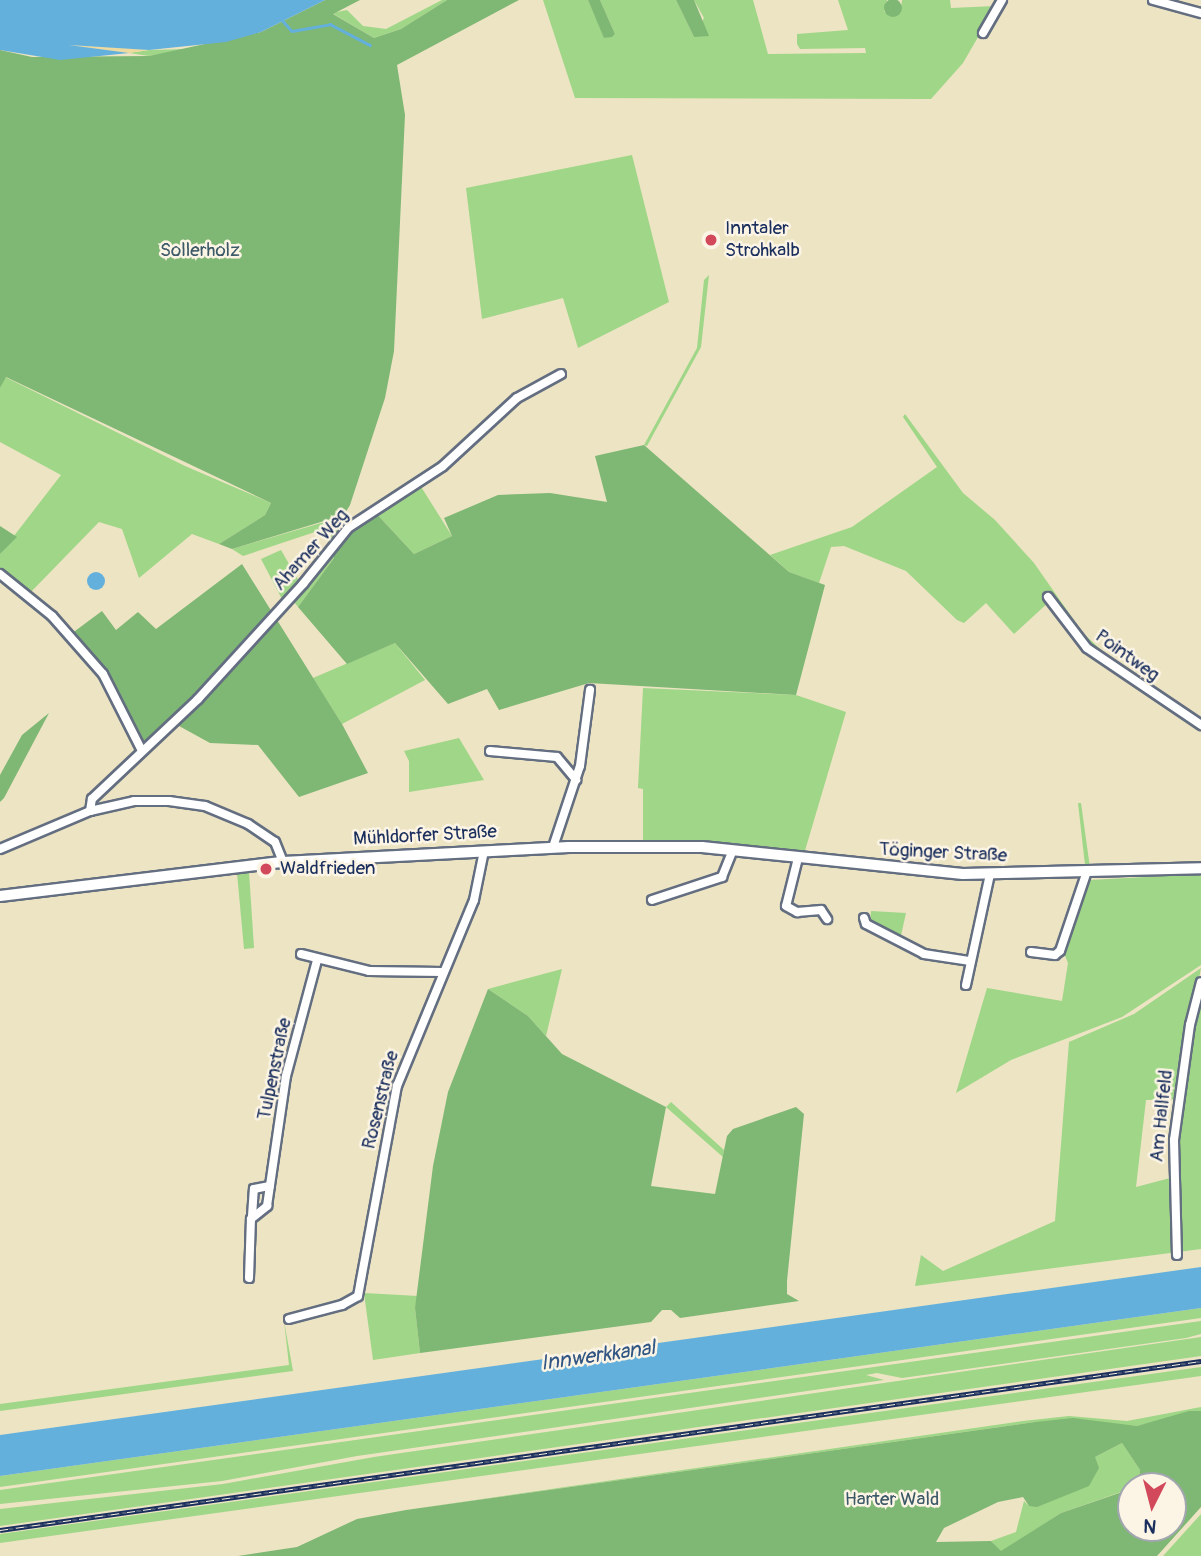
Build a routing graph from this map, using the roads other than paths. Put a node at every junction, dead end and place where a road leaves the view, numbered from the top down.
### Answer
1 (1002, 0) edge
2 (1153, 0) edge
3 (1201, 13) edge
4 (983, 33) dead end
5 (561, 374) dead end
6 (0, 574) edge
7 (1048, 597) dead end
8 (590, 690) dead end
9 (1201, 725) edge
10 (142, 751) junction
11 (490, 751) dead end
12 (576, 780) junction
13 (90, 811) junction
14 (553, 847) junction
15 (569, 847) joint
16 (0, 849) edge
17 (733, 850) junction
18 (484, 851) junction
19 (798, 858) junction
20 (283, 862) junction
21 (1201, 868) edge
22 (990, 874) junction
23 (1086, 874) junction
24 (0, 896) edge
25 (652, 900) dead end
26 (864, 918) dead end
27 (827, 919) dead end
28 (1031, 952) dead end
29 (301, 954) dead end
30 (317, 960) junction
31 (970, 961) junction
32 (442, 972) junction
33 (1201, 982) edge
34 (967, 985) dead end
35 (270, 1186) junction
36 (252, 1216) junction
37 (1177, 1255) dead end
38 (249, 1279) dead end
39 (289, 1319) dead end

1 - 4 street
2 - 3 street
5 - 10 street, Ahamer Weg
6 - 10 street
7 - 9 street, Pointweg
8 - 12 street
10 - 13 street, Ahamer Weg
11 - 12 street
12 - 14 street
13 - 16 street
13 - 20 street
14 - 15 street, Mühldorfer Straße
14 - 18 street, Mühldorfer Straße
15 - 17 street, Töginger Straße
17 - 19 street, Töginger Straße
17 - 25 street
18 - 20 street, Mühldorfer Straße
18 - 32 street, Rosenstraße
19 - 22 street, Töginger Straße
19 - 27 street
20 - 24 street, Mühldorfer Straße
21 - 23 street, Töginger Straße
22 - 23 street, Töginger Straße
22 - 31 street
23 - 28 street
26 - 31 street
29 - 30 street
30 - 32 street
30 - 35 street, Tulpenstraße
31 - 34 street
32 - 39 street, Rosenstraße
33 - 37 street, Am Hallfeld
35 - 36 street, Tulpenstraße
35 - 36 street
36 - 38 street

